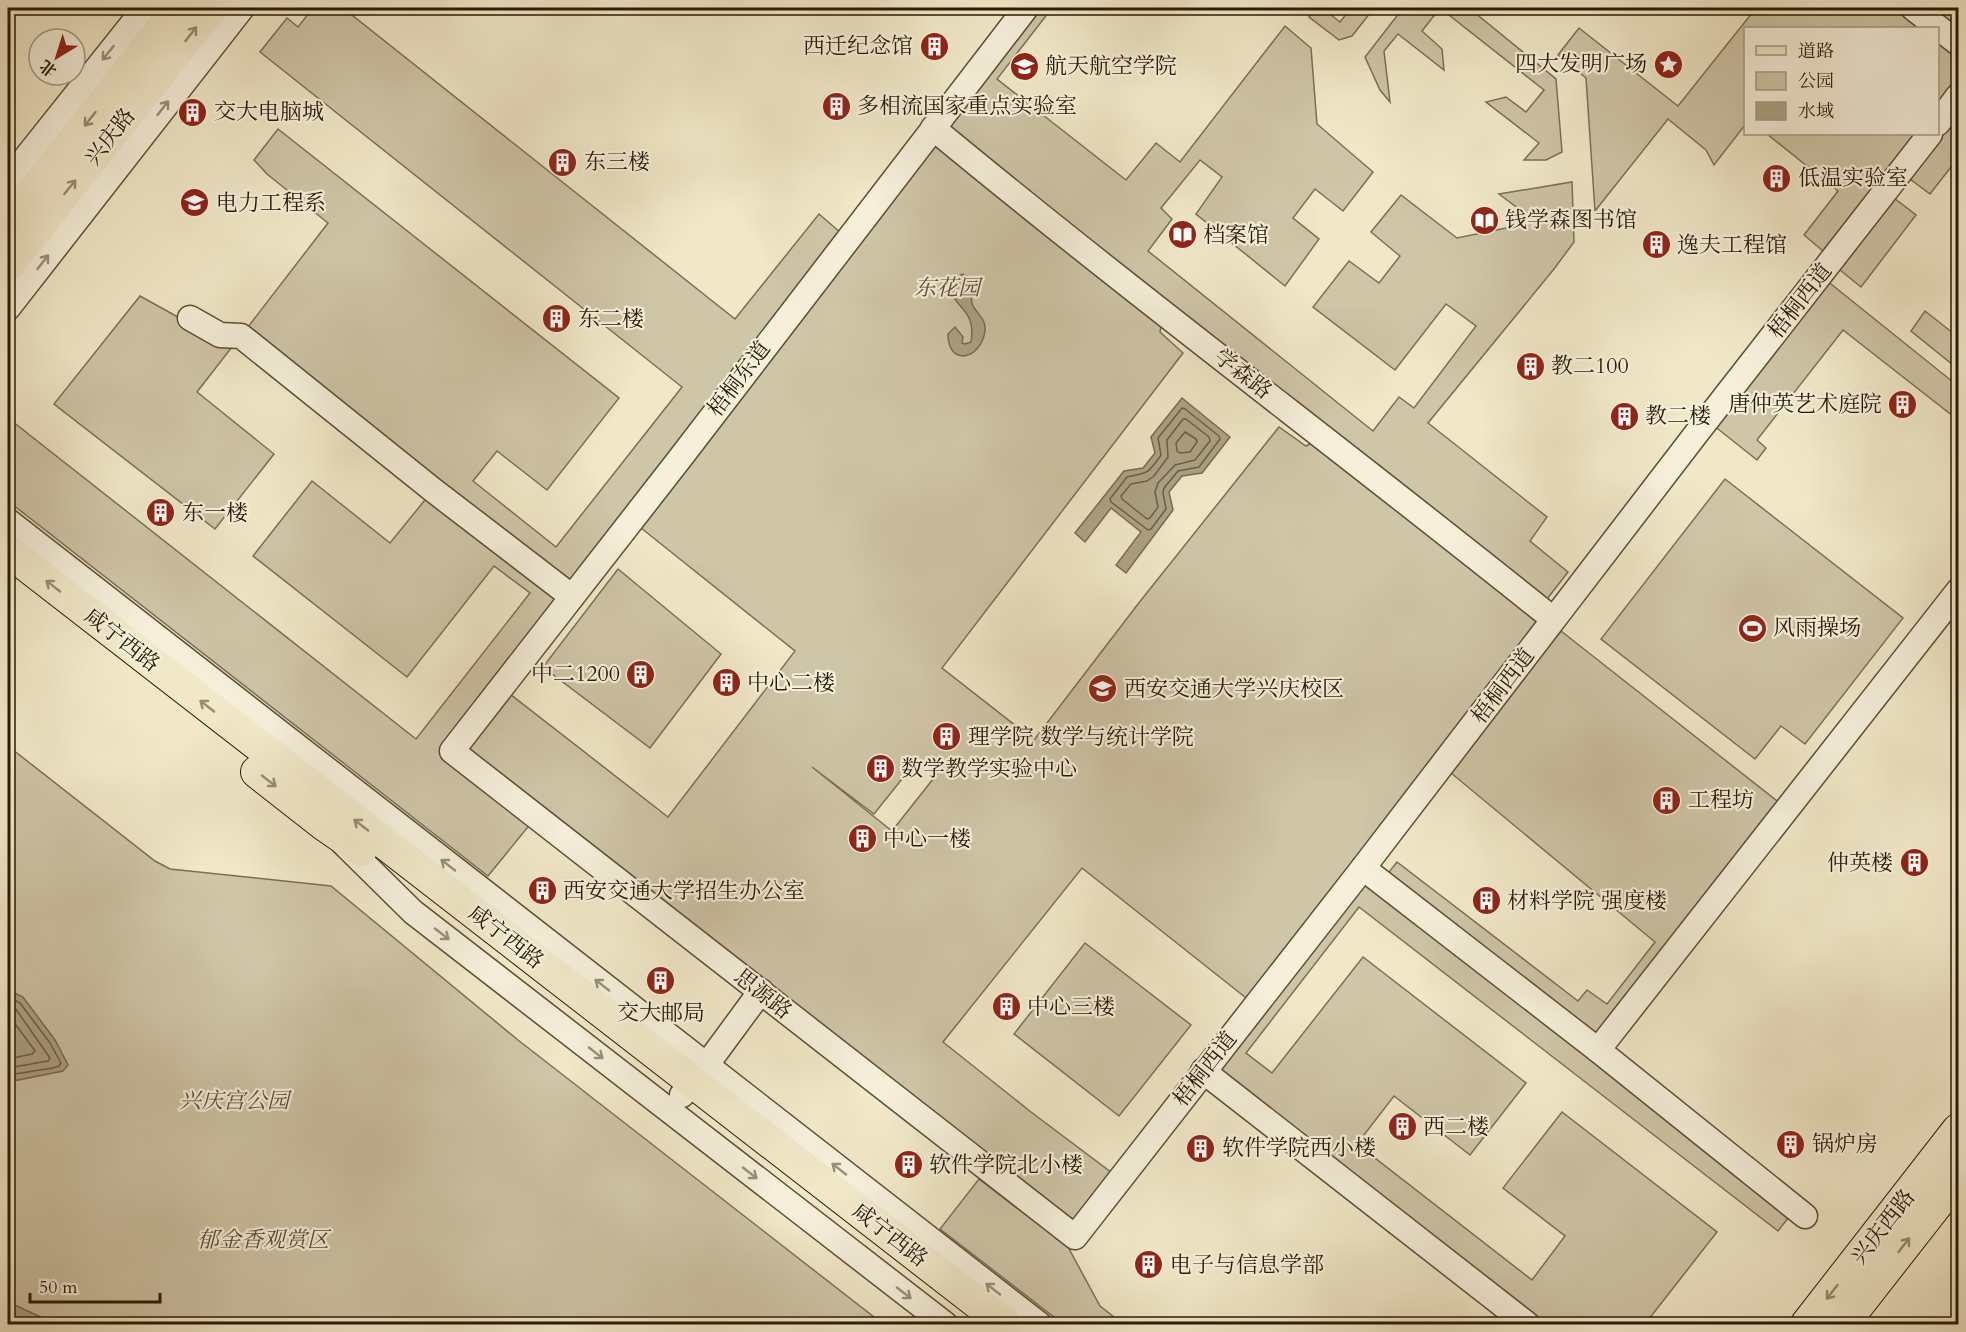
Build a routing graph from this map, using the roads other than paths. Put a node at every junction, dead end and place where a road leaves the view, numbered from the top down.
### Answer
1 (145, 8) edge
2 (178, 8) edge
3 (211, 8) edge
4 (242, 8) edge
5 (1026, 8) edge
6 (1913, 8) edge
7 (1938, 27) edge
8 (1939, 28) edge
9 (1959, 43) edge
10 (1959, 96) edge
11 (1939, 122) edge
12 (933, 128) junction
13 (1929, 135) edge
14 (8, 180) edge
15 (8, 224) edge
16 (8, 265) edge
17 (8, 308) edge
18 (190, 318) dead end
19 (8, 521) edge
20 (8, 551) edge
21 (8, 578) edge
22 (1959, 591) edge
23 (571, 596) junction
24 (1553, 620) junction
25 (452, 750) joint
26 (384, 815) junction
27 (322, 823) junction
28 (1364, 868) junction
29 (437, 884) junction
30 (761, 991) junction
31 (1598, 1050) junction
32 (1203, 1071) junction
33 (694, 1081) junction
34 (1959, 1130) edge
35 (1959, 1177) edge
36 (1805, 1216) dead end
37 (1075, 1237) joint
38 (945, 1324) edge
39 (977, 1324) edge
40 (1005, 1324) edge
41 (1039, 1324) edge
42 (1527, 1324) edge
43 (1807, 1324) edge
44 (1843, 1324) edge

1 -> 14 street
2 -> 15 main road, 兴庆路
16 -> 3 main road, 兴庆路
17 -> 4 street
5 - 12 street, 梧桐东道
6 - 7 street
8 - 9 street
10 - 11 street
12 - 23 street, 梧桐东道
12 - 24 street, 学森路
13 - 24 street, 梧桐西道
18 - 23 street
19 - 26 street
29 -> 20 main road, 咸宁西路
21 -> 27 main road, 咸宁西路
22 - 31 street
23 - 25 street, 梧桐东道
24 - 28 street, 梧桐西道
25 - 30 street, 思源路
26 - 29 main road
33 -> 26 street
27 - 33 main road, 咸宁西路
27 -> 38 street
28 - 31 street
28 - 32 street, 梧桐西道
29 - 33 main road, 咸宁西路
30 - 33 street
30 - 37 street, 思源路
31 - 36 street
32 - 37 street, 梧桐西道
32 - 42 street
33 - 39 main road, 咸宁西路
33 - 40 main road, 咸宁西路
41 -> 33 street
34 -> 43 main road, 兴庆西路
44 -> 35 main road, 兴庆西路

